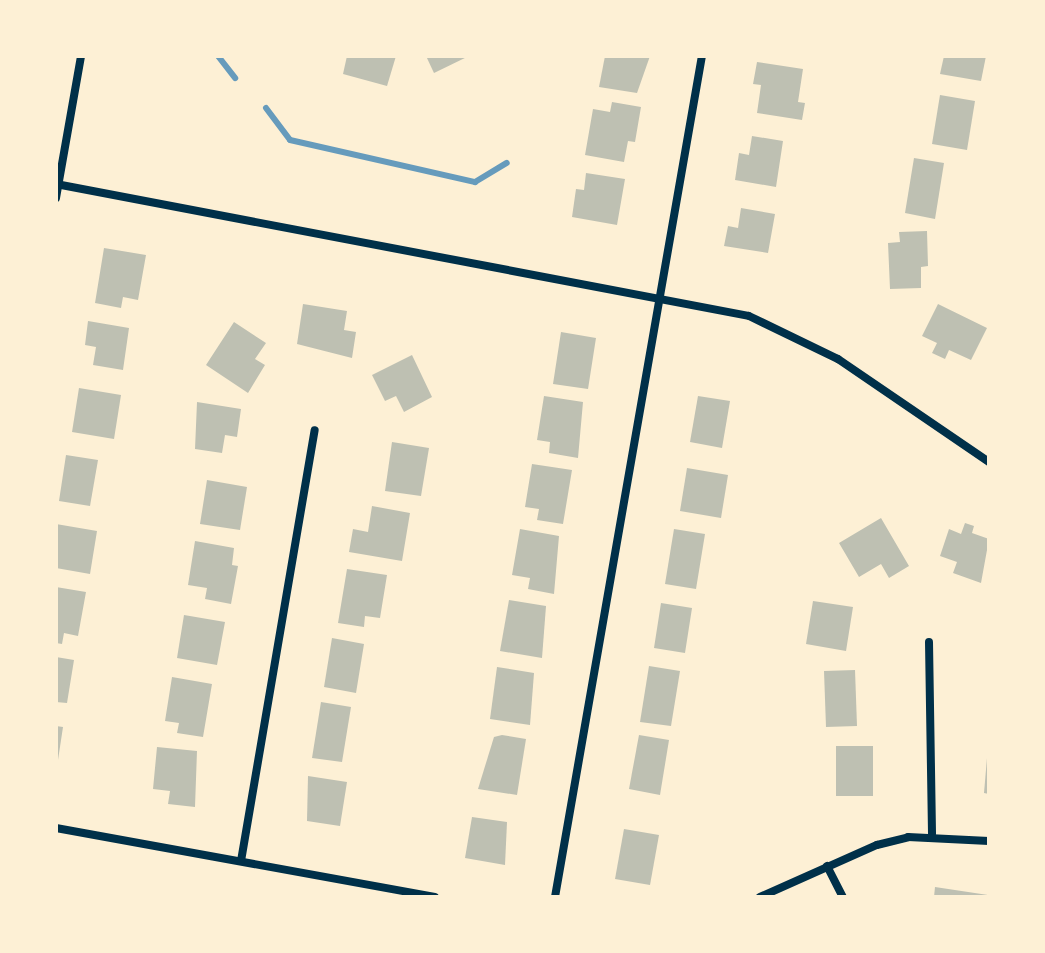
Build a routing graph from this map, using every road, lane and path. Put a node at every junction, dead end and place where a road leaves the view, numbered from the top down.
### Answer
1 (81, 56) edge
2 (702, 56) edge
3 (57, 184) edge
4 (56, 198) edge
5 (661, 295) junction
6 (315, 430) dead end
7 (989, 462) edge
8 (929, 642) dead end
9 (56, 828) edge
10 (932, 834) junction
11 (989, 841) edge
12 (241, 861) junction
13 (827, 866) junction
14 (435, 897) edge
15 (555, 897) edge
16 (760, 897) edge
17 (843, 897) edge

1 - 3 street
2 - 5 street
3 - 4 street
3 - 5 street
5 - 7 street
5 - 15 street
6 - 12 street
8 - 10 street
9 - 12 street
10 - 11 street
10 - 13 street
12 - 14 street
13 - 16 street
13 - 17 street

